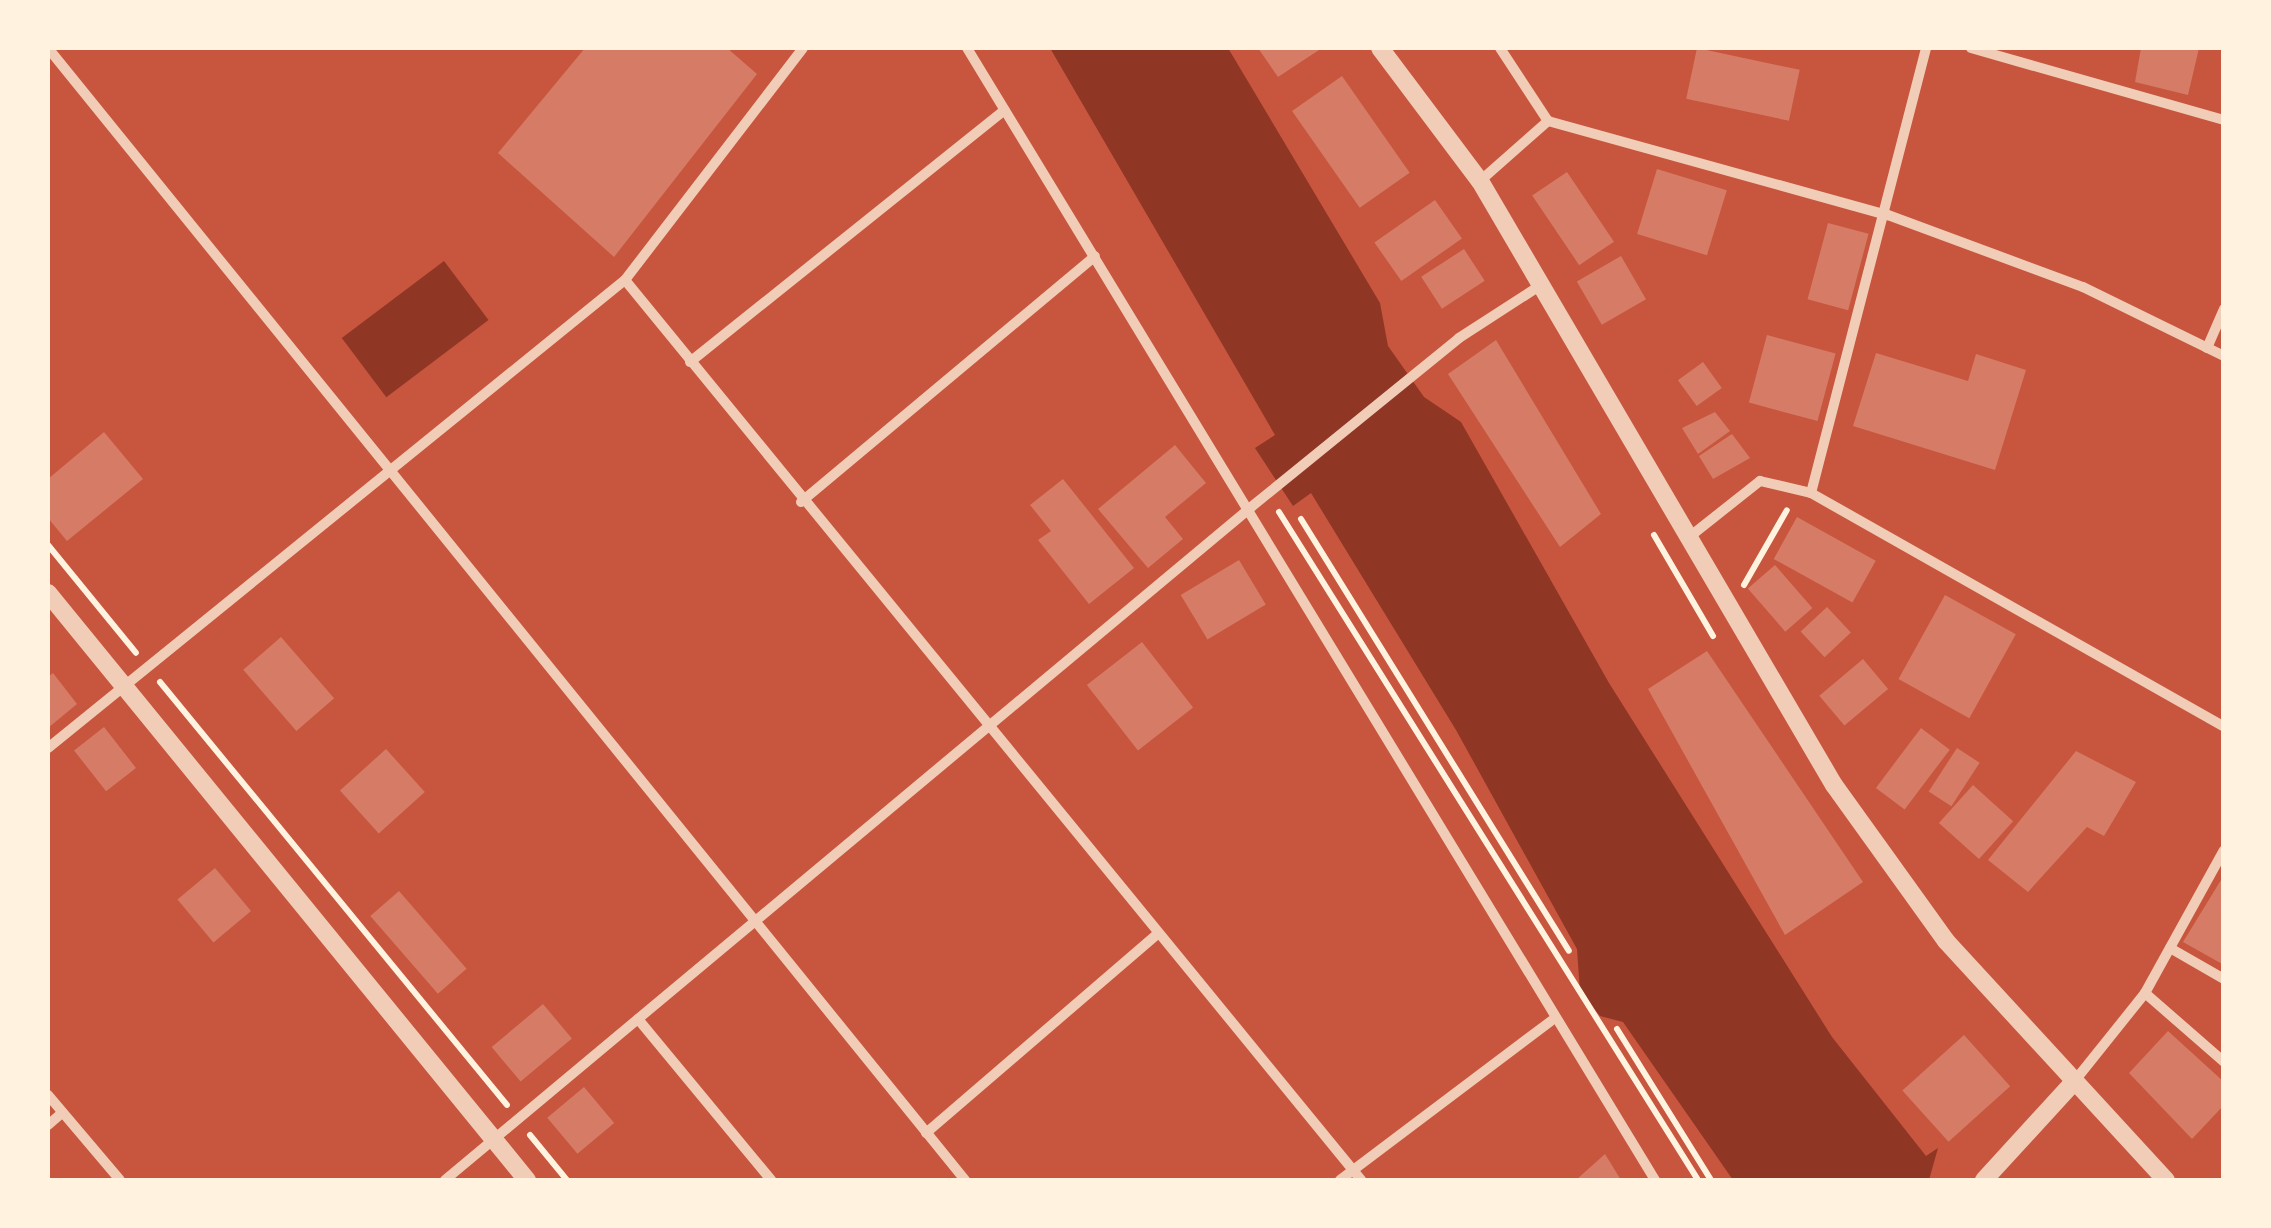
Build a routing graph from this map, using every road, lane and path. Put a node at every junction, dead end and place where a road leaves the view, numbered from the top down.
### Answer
1 (48, 48) edge
2 (803, 48) edge
3 (967, 48) edge
4 (1380, 48) edge
5 (1500, 48) edge
6 (1926, 48) edge
7 (1971, 48) edge
8 (1005, 110) junction
9 (2224, 120) edge
10 (1548, 121) junction
11 (1480, 181) junction
12 (1888, 215) junction
13 (1095, 256) junction
14 (625, 280) junction
15 (1541, 285) junction
16 (2224, 309) edge
17 (2207, 348) junction
18 (2224, 356) edge
19 (690, 362) junction
20 (395, 469) junction
21 (1811, 493) junction
22 (1268, 495) junction
23 (801, 502) junction
24 (1250, 508) junction
25 (1788, 510) dead end
26 (1301, 519) dead end
27 (1686, 540) junction
28 (48, 545) edge
29 (1752, 566) dead end
30 (1334, 572) junction
31 (1322, 579) junction
32 (48, 593) edge
33 (148, 668) junction
34 (124, 687) junction
35 (2224, 727) edge
36 (990, 732) junction
37 (48, 748) edge
38 (2224, 850) edge
39 (750, 921) junction
40 (1156, 934) junction
41 (2170, 948) junction
42 (1569, 952) dead end
43 (2224, 979) edge
44 (2146, 993) junction
45 (638, 1018) junction
46 (1551, 1020) junction
47 (1617, 1029) dead end
48 (2224, 1062) edge
49 (2073, 1082) junction
50 (48, 1094) edge
51 (62, 1113) junction
52 (520, 1121) junction
53 (48, 1125) edge
54 (926, 1132) junction
55 (496, 1142) junction
56 (1353, 1170) junction
57 (1987, 1178) edge
58 (120, 1180) edge
59 (445, 1180) edge
60 (527, 1180) edge
61 (568, 1180) edge
62 (771, 1180) edge
63 (965, 1180) edge
64 (1340, 1180) edge
65 (1362, 1180) edge
66 (1655, 1180) edge
67 (1698, 1180) edge
68 (1711, 1180) edge
69 (2166, 1180) edge

1 - 20 street
2 - 14 street
3 - 8 street
4 - 11 street
5 - 10 street
6 - 12 street
7 - 9 street
8 - 13 street
8 - 19 street
10 - 11 street
10 - 12 street
11 - 15 street
12 - 17 street
12 - 21 street
13 - 23 street
13 - 24 street
14 - 19 street
14 - 20 street
15 - 22 street
15 - 27 street
16 - 17 street
17 - 18 street
19 - 23 street
20 - 33 street
20 - 39 street
21 - 27 street
21 - 35 street
22 - 24 street
22 - 31 path
23 - 36 street
24 - 36 street
24 - 46 street
25 - 29 path
26 - 30 path
27 - 49 street
28 - 33 path
30 - 31 path
30 - 42 path
31 - 67 path
32 - 34 street
33 - 34 street
33 - 52 path
34 - 37 street
34 - 55 street
36 - 39 street
36 - 40 street
38 - 41 street
39 - 45 street
39 - 54 street
40 - 54 street
40 - 56 street
41 - 43 street
41 - 44 street
44 - 48 street
44 - 49 street
45 - 52 street
45 - 62 street
46 - 56 street
46 - 66 street
47 - 68 path
49 - 57 street
49 - 69 street
50 - 51 street
51 - 53 street
51 - 58 street
52 - 55 street
52 - 61 path
54 - 63 street
55 - 59 street
55 - 60 street
56 - 64 street
56 - 65 street

